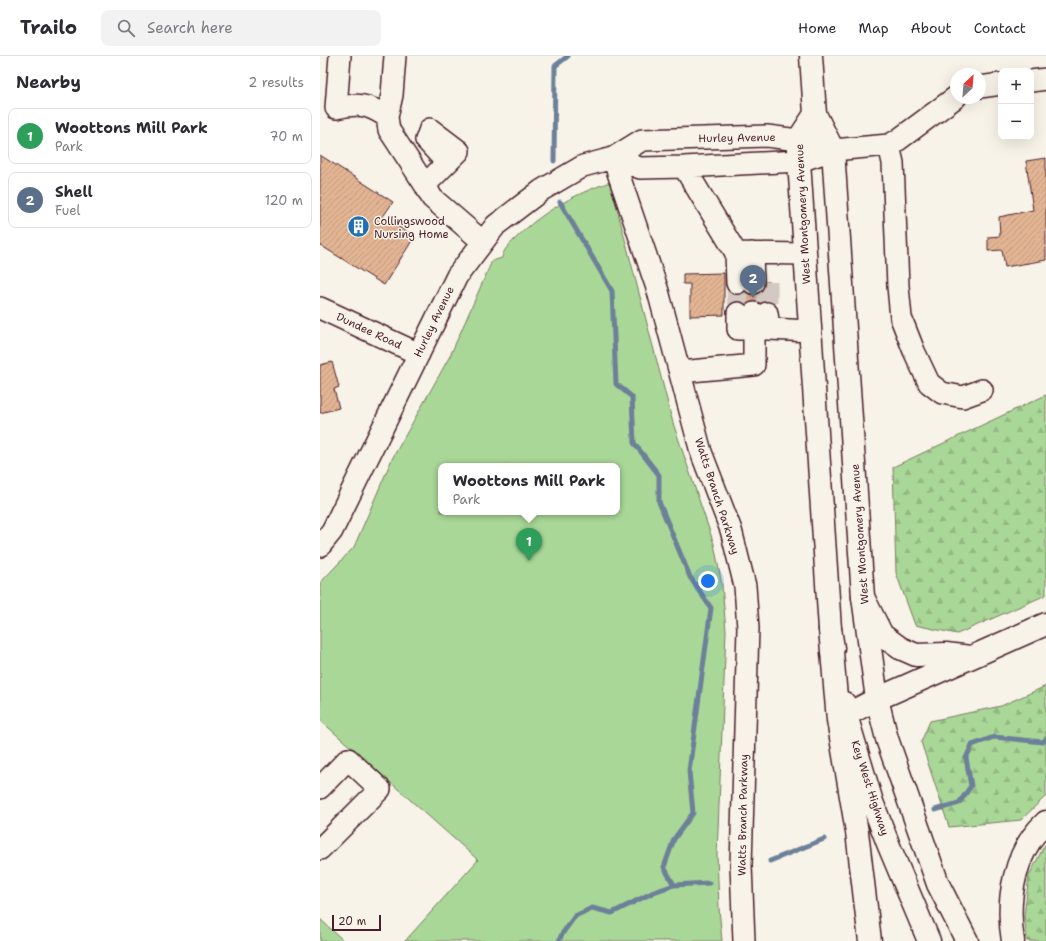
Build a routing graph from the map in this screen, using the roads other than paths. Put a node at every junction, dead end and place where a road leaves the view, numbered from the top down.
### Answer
1 (340, 56) edge
2 (395, 56) edge
3 (812, 56) edge
4 (1046, 79) edge
5 (1034, 81) edge
6 (998, 84) edge
7 (986, 86) edge
8 (950, 101) edge
9 (815, 114) junction
10 (387, 117) junction
11 (889, 145) junction
12 (799, 150) junction
13 (833, 150) junction
14 (613, 158) junction
15 (447, 163) dead end
16 (684, 167) junction
17 (425, 186) junction
18 (483, 242) junction
19 (752, 254) junction
20 (805, 254) junction
21 (320, 308) edge
22 (810, 331) junction
23 (419, 354) junction
24 (680, 372) junction
25 (982, 390) dead end
26 (320, 546) edge
27 (863, 597) junction
28 (1046, 624) edge
29 (830, 629) junction
30 (973, 657) junction
31 (877, 700) junction
32 (846, 715) junction
33 (320, 788) edge
34 (1046, 822) edge
35 (320, 849) edge
36 (744, 941) edge
37 (870, 941) edge
38 (929, 941) edge
39 (968, 941) edge
40 (1013, 941) edge

1 - 10 street
2 - 10 street
3 - 9 main road, West Montgomery Avenue
4 - 5 street
6 - 7 street
8 - 11 street
9 - 12 main road, West Montgomery Avenue
9 - 13 main road, West Montgomery Avenue
10 - 17 street
11 - 13 street, Hurley Avenue
11 - 25 street
12 - 13 street, Hurley Avenue
12 - 14 street, Hurley Avenue
12 - 16 street, Hurley Avenue
12 - 20 main road, West Montgomery Avenue
13 - 27 main road, West Montgomery Avenue
14 - 16 street, Hurley Avenue
14 - 18 street, Hurley Avenue
14 - 24 street, Watts Branch Parkway
15 - 17 street
16 - 19 street
17 - 18 street
18 - 23 street, Hurley Avenue
19 - 19 street
19 - 20 street
20 - 22 main road, West Montgomery Avenue
21 - 23 street, Dundee Road
22 - 24 street
22 - 29 main road, West Montgomery Avenue
23 - 26 street, Hurley Avenue
24 - 36 street, Watts Branch Parkway
27 - 30 main road
27 - 31 main road, West Montgomery Avenue
28 - 30 main road
29 - 32 main road, Key West Highway
29 - 37 main road
30 - 31 main road
31 - 32 main road
31 - 39 main road, West Montgomery Avenue
32 - 38 main road, Key West Highway
33 - 35 street
34 - 40 main road

